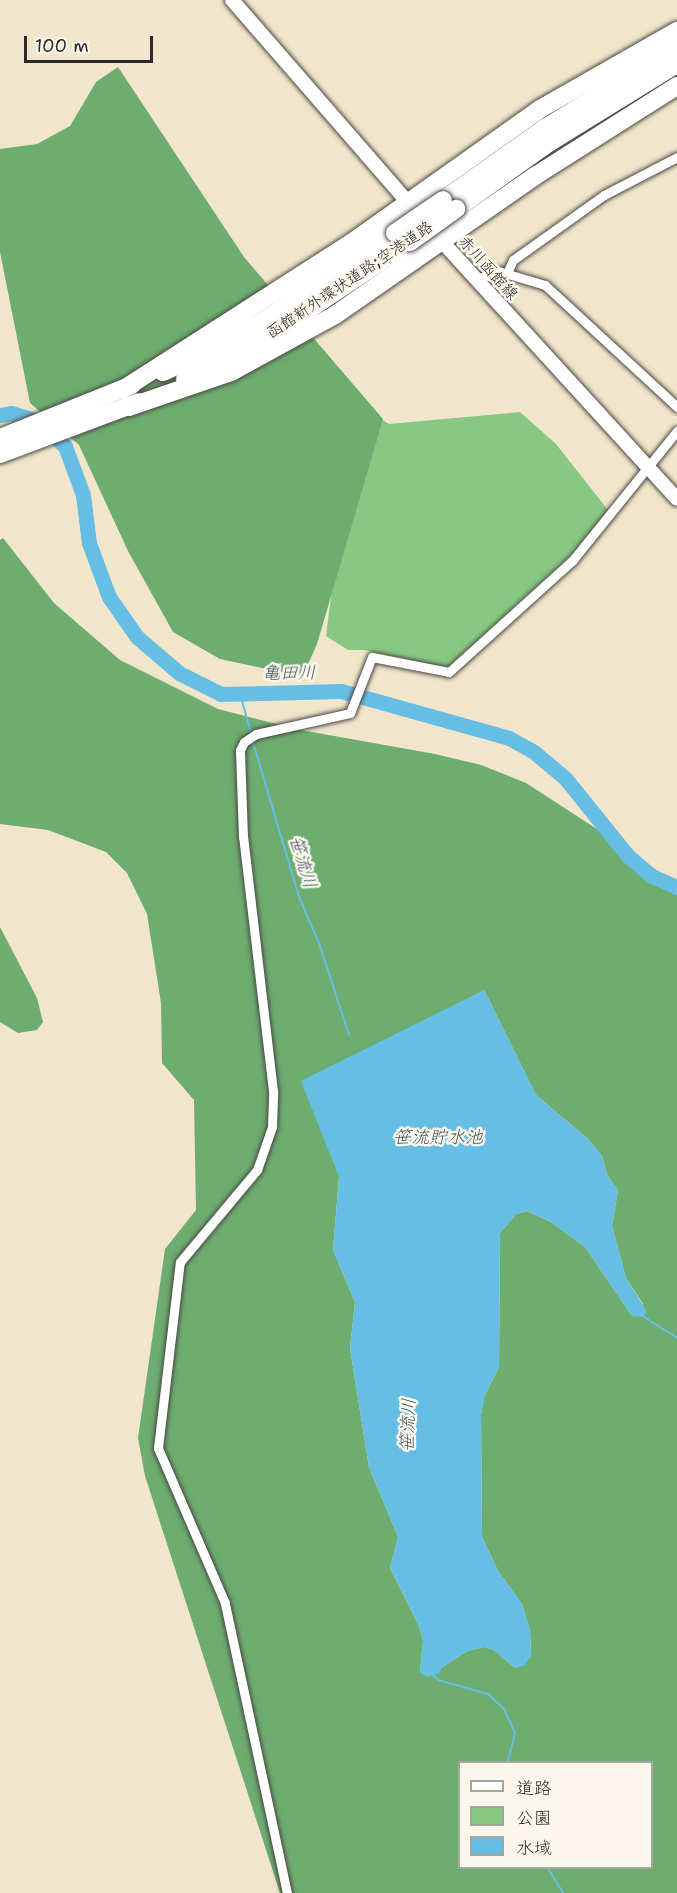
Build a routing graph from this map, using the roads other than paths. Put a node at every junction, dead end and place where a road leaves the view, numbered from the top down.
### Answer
1 (232, 0) edge
2 (677, 31) edge
3 (677, 48) edge
4 (677, 64) edge
5 (677, 86) edge
6 (677, 157) edge
7 (409, 204) junction
8 (450, 204) junction
9 (442, 242) junction
10 (508, 271) junction
11 (475, 280) junction
12 (126, 398) junction
13 (677, 407) edge
14 (677, 431) edge
15 (11, 440) edge
16 (0, 454) edge
17 (646, 468) junction
18 (677, 499) edge
19 (287, 1893) edge

1 - 7 main road, 赤川函館線
2 - 7 highway
3 - 8 highway, 函館新外環状道路;空港道路
4 - 8 highway, 函館新外環状道路;空港道路
5 - 9 highway
6 - 10 street
7 - 9 main road, 赤川函館線
7 - 12 highway
8 - 12 highway, 函館新外環状道路;空港道路, bridge
9 - 11 main road, 赤川函館線
9 - 12 highway
10 - 11 street
10 - 13 street
11 - 17 main road, 赤川函館線
12 - 15 highway, 函館新外環状道路;空港道路
14 - 17 street
15 - 16 highway, 函館新外環状道路;空港道路
17 - 18 main road, 赤川函館線
17 - 19 street

